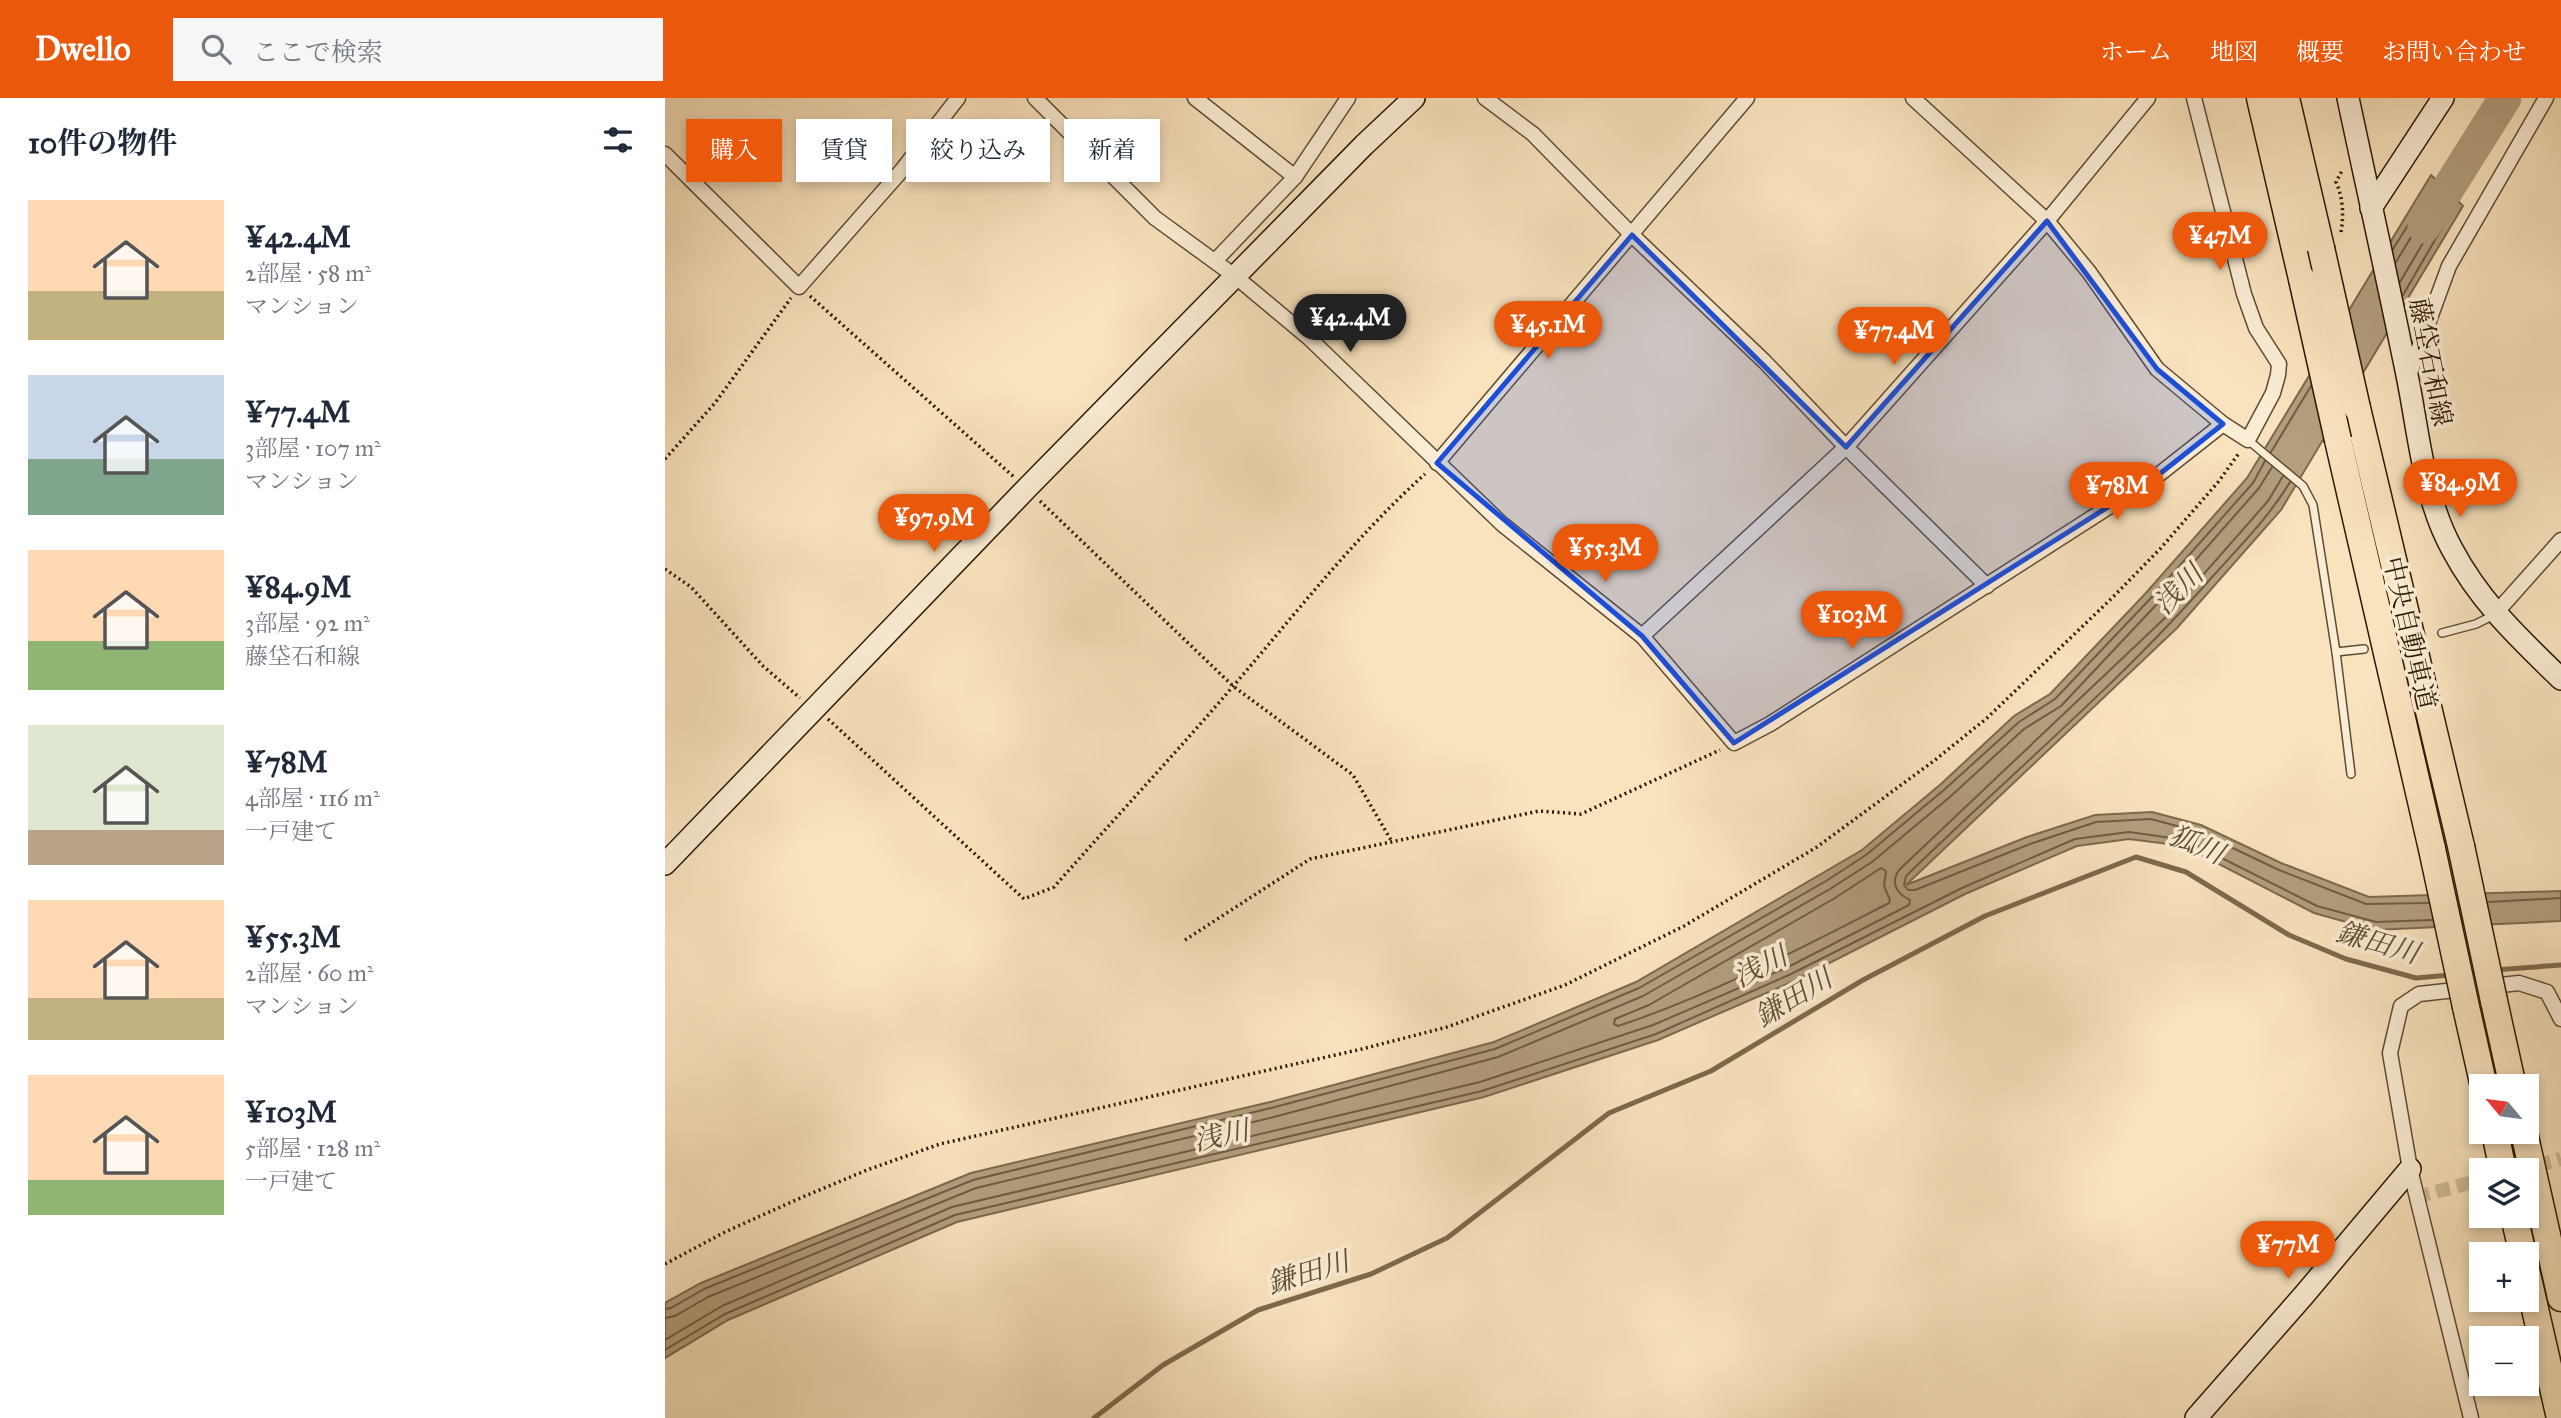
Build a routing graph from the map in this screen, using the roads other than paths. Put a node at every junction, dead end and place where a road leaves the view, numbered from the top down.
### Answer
1 (958, 98) edge
2 (1035, 98) edge
3 (1195, 98) edge
4 (1349, 98) edge
5 (1414, 98) edge
6 (1485, 98) edge
7 (1747, 98) edge
8 (1913, 98) edge
9 (2148, 98) edge
10 (2194, 98) edge
11 (2260, 98) edge
12 (2286, 98) edge
13 (2348, 98) edge
14 (2443, 98) edge
15 (2546, 98) edge
16 (665, 153) edge
17 (1295, 177) junction
18 (2371, 208) junction
19 (2047, 221) junction
20 (1632, 235) junction
21 (1215, 261) junction
22 (1236, 276) junction
23 (2408, 379) junction
24 (2223, 424) junction
25 (2252, 444) junction
26 (1846, 447) junction
27 (1437, 463) junction
28 (2561, 540) edge
29 (1987, 586) junction
30 (2495, 614) junction
31 (2442, 633) dead end
32 (1642, 636) junction
33 (2364, 649) dead end
34 (2336, 652) junction
35 (2561, 680) edge
36 (2351, 774) dead end
37 (665, 863) edge
38 (2561, 1019) edge
39 (2481, 1074) edge
40 (2510, 1074) edge
41 (2526, 1144) edge
42 (2410, 1169) junction
43 (2561, 1297) edge
44 (2536, 1312) edge
45 (2196, 1418) edge
46 (2471, 1418) edge
47 (2560, 1418) edge

1 - 16 street
2 - 21 street
3 - 17 street
4 - 17 street
5 - 22 street
6 - 20 street
7 - 20 street
8 - 19 street
9 - 19 street
10 - 25 street
11 - 39 highway, 中央自動車道, bridge
12 - 40 highway, 中央自動車道, bridge
13 - 18 street, 藤垈石和線
14 - 18 street
15 - 23 street
17 - 21 street
18 - 23 street, 藤垈石和線
19 - 24 street
19 - 26 street
20 - 26 street
20 - 27 street
21 - 22 street
22 - 27 street
22 - 37 street
23 - 30 street, 藤垈石和線
24 - 25 street
24 - 29 street
25 - 34 lane
26 - 29 street
26 - 32 street
27 - 32 street
28 - 30 street
29 - 32 street
30 - 31 lane
30 - 35 street, 藤垈石和線
33 - 34 lane
34 - 36 lane
38 - 42 street
41 - 43 highway
42 - 45 street
42 - 46 street
44 - 47 highway

